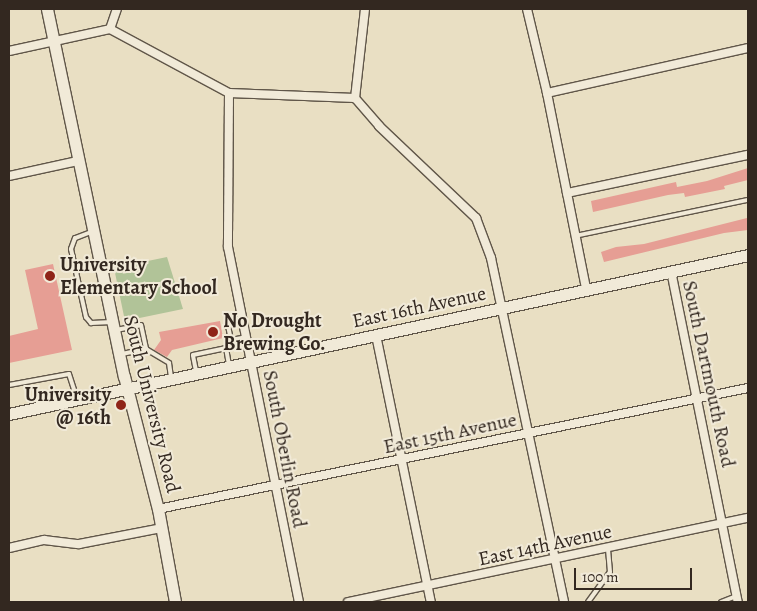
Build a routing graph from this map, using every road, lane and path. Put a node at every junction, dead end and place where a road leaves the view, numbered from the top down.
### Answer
1 (47, 9) edge
2 (117, 9) edge
3 (365, 9) edge
4 (527, 9) edge
5 (110, 28) junction
6 (54, 42) junction
7 (748, 48) edge
8 (9, 52) edge
9 (229, 93) junction
10 (547, 93) junction
11 (355, 98) junction
12 (748, 155) edge
13 (78, 161) junction
14 (9, 176) edge
15 (567, 193) junction
16 (748, 200) edge
17 (93, 232) junction
18 (575, 236) junction
19 (748, 256) edge
20 (671, 270) junction
21 (586, 288) junction
22 (500, 308) junction
23 (242, 318) junction
24 (114, 326) junction
25 (376, 335) junction
26 (246, 337) junction
27 (231, 340) junction
28 (226, 348) junction
29 (146, 349) junction
30 (120, 354) junction
31 (251, 362) junction
32 (230, 367) junction
33 (197, 374) junction
34 (172, 379) junction
35 (9, 385) edge
36 (127, 388) junction
37 (748, 388) edge
38 (77, 399) junction
39 (697, 399) junction
40 (9, 414) edge
41 (527, 433) junction
42 (402, 460) junction
43 (275, 486) junction
44 (158, 509) junction
45 (748, 518) edge
46 (722, 524) junction
47 (162, 528) junction
48 (9, 548) edge
49 (608, 549) junction
50 (556, 561) junction
51 (427, 586) junction
52 (738, 599) edge
53 (175, 602) edge
54 (299, 602) edge
55 (348, 602) edge
56 (431, 602) edge
57 (564, 602) edge
58 (588, 602) edge
59 (721, 602) edge

1 - 6 main road, South University Road
2 - 5 street
3 - 11 street
4 - 10 street
5 - 6 street
5 - 9 street
6 - 8 street
6 - 13 main road, South University Road
7 - 10 street
9 - 11 street
9 - 23 street, South Oberlin Road
10 - 15 street
11 - 22 street
12 - 15 street
13 - 14 street
13 - 17 main road, South University Road
15 - 18 street
16 - 18 lane
17 - 24 main road, South University Road
17 - 24 lane
18 - 21 street
19 - 20 main road, East 16th Avenue
20 - 21 main road, East 16th Avenue
20 - 39 street, South Dartmouth Road
21 - 22 main road, East 16th Avenue
22 - 25 main road, East 16th Avenue
22 - 41 street
23 - 26 street, South Oberlin Road
23 - 27 lane
24 - 29 lane
24 - 30 main road, South University Road
25 - 31 main road, East 16th Avenue
25 - 42 street
26 - 27 lane
26 - 31 street, South Oberlin Road
27 - 28 lane
28 - 32 lane
28 - 33 lane
29 - 30 lane
29 - 34 lane
30 - 36 main road, South University Road
31 - 32 main road, East 16th Avenue
31 - 43 street, South Oberlin Road
32 - 33 main road, East 16th Avenue
33 - 34 main road, East 16th Avenue
34 - 36 main road, East 16th Avenue
35 - 38 lane
36 - 38 main road, East 16th Avenue
36 - 44 main road, South University Road
37 - 39 street, East 15th Avenue
38 - 40 main road, East 16th Avenue
39 - 41 street, East 15th Avenue
39 - 46 street, South Dartmouth Road
41 - 42 street, East 15th Avenue
41 - 50 street
42 - 43 street, East 15th Avenue
42 - 51 street
43 - 44 street, East 15th Avenue
43 - 54 street, South Oberlin Road
44 - 47 main road, South University Road
45 - 46 street, East 14th Avenue
46 - 49 street, East 14th Avenue
46 - 52 street, South Dartmouth Road
47 - 48 street
47 - 53 main road, South University Road
49 - 50 street, East 14th Avenue
49 - 58 lane
50 - 51 street, East 14th Avenue
50 - 57 street
51 - 55 street, East 14th Avenue
51 - 56 street
52 - 59 lane

